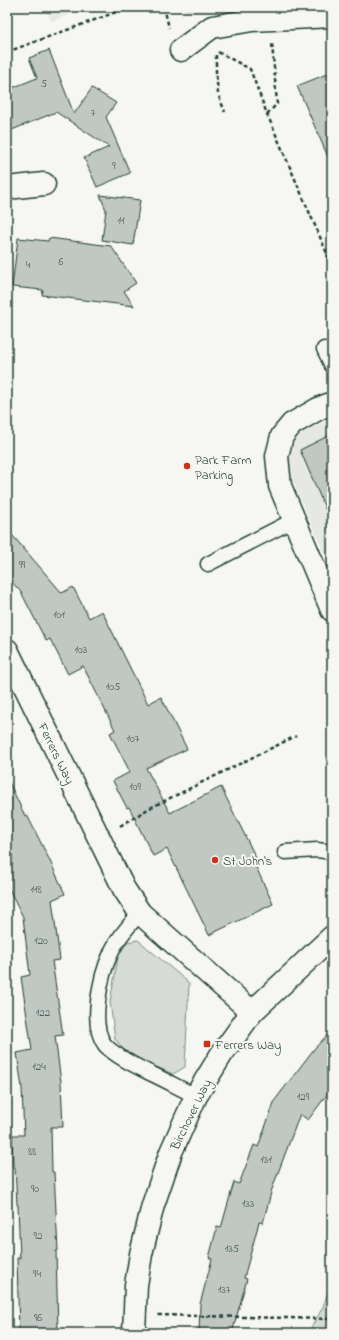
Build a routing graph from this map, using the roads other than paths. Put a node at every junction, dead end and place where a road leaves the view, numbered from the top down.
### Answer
1 (332, 16) edge
2 (181, 50) dead end
3 (44, 184) dead end
4 (7, 188) edge
5 (324, 349) dead end
6 (332, 366) edge
7 (332, 403) edge
8 (294, 520) junction
9 (208, 564) dead end
10 (332, 610) edge
11 (7, 650) edge
12 (285, 852) dead end
13 (332, 852) edge
14 (140, 913) junction
15 (332, 937) edge
16 (252, 1012) junction
17 (196, 1096) junction
18 (134, 1324) edge

1 - 2 street
3 - 4 street
5 - 6 lane
7 - 8 street
8 - 9 lane
8 - 10 street
11 - 14 street, Ferrers Way
12 - 13 lane
14 - 16 street, Ferrers Way
14 - 17 lane
15 - 16 street, Birchover Way
16 - 17 street, Birchover Way
17 - 18 street, Birchover Way

